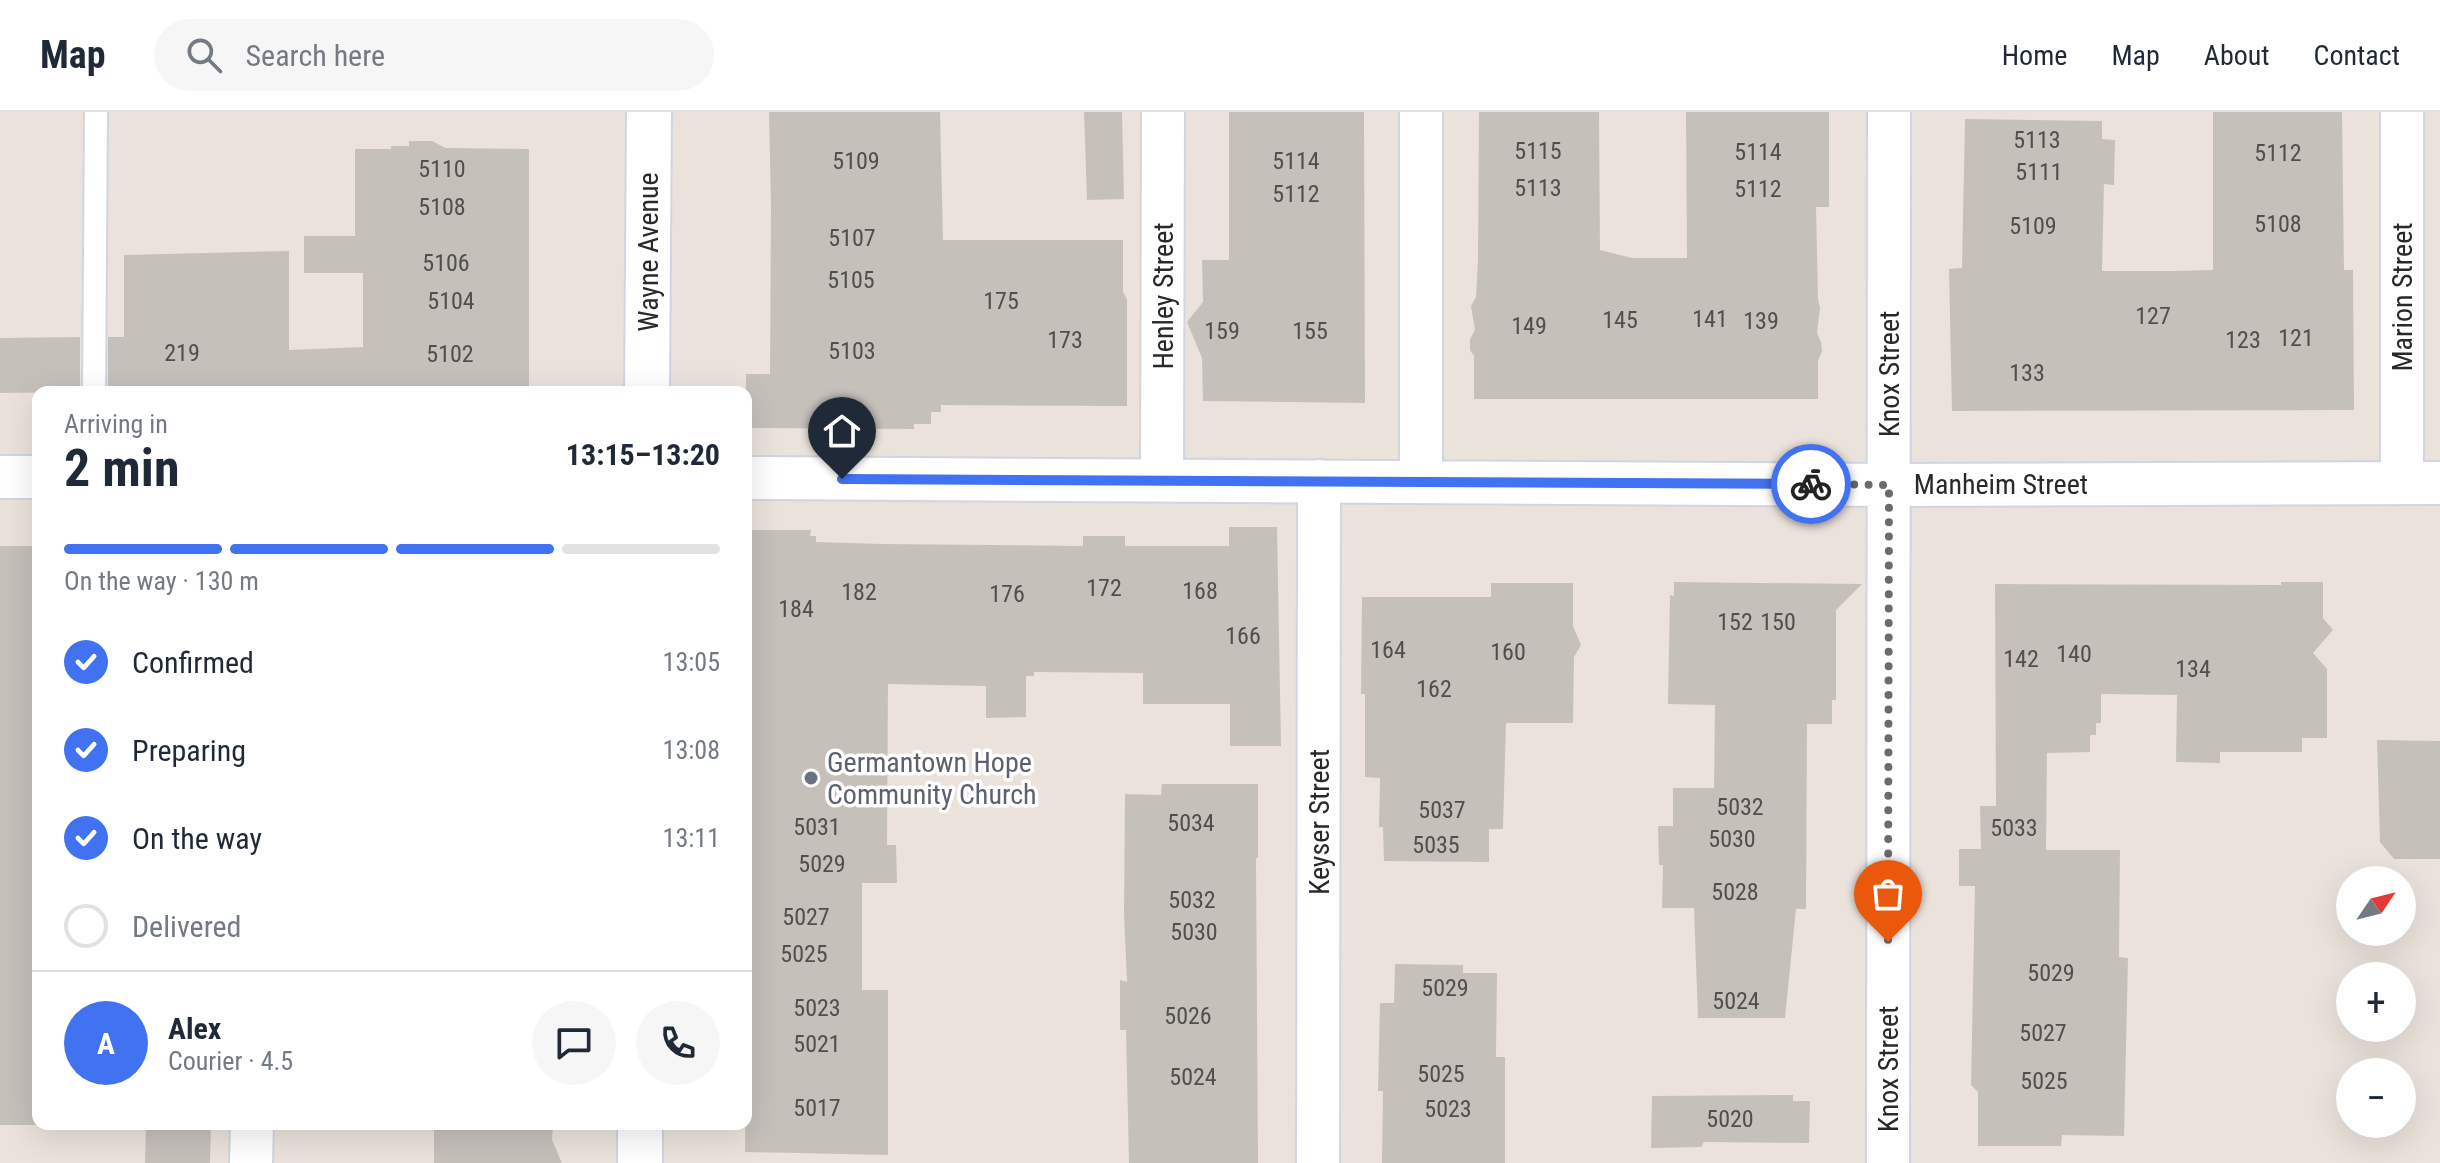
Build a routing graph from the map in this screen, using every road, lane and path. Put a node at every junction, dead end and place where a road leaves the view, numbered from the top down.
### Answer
1 (96, 112) edge
2 (649, 112) edge
3 (1163, 112) edge
4 (1421, 112) edge
5 (1889, 112) edge
6 (2402, 112) edge
7 (94, 386) edge
8 (647, 386) edge
9 (0, 477) edge
10 (32, 477) edge
11 (752, 478) edge
12 (1162, 480) junction
13 (1319, 481) junction
14 (1421, 482) junction
15 (2421, 483) edge
16 (1889, 485) junction
17 (252, 1130) edge
18 (640, 1130) edge
19 (251, 1163) edge
20 (640, 1163) edge
21 (1318, 1163) edge
22 (1888, 1163) edge

1 - 7 lane
2 - 8 main road, Wayne Avenue
3 - 12 street, Henley Street
4 - 14 street
5 - 16 street, Knox Street
6 - 15 street, Marion Street
9 - 10 street
11 - 12 street, Manheim Street
12 - 13 street, Manheim Street
13 - 14 street, Manheim Street
13 - 21 street, Keyser Street
14 - 16 street, Manheim Street
15 - 16 street, Manheim Street
16 - 22 street, Knox Street
17 - 19 street
18 - 20 main road

